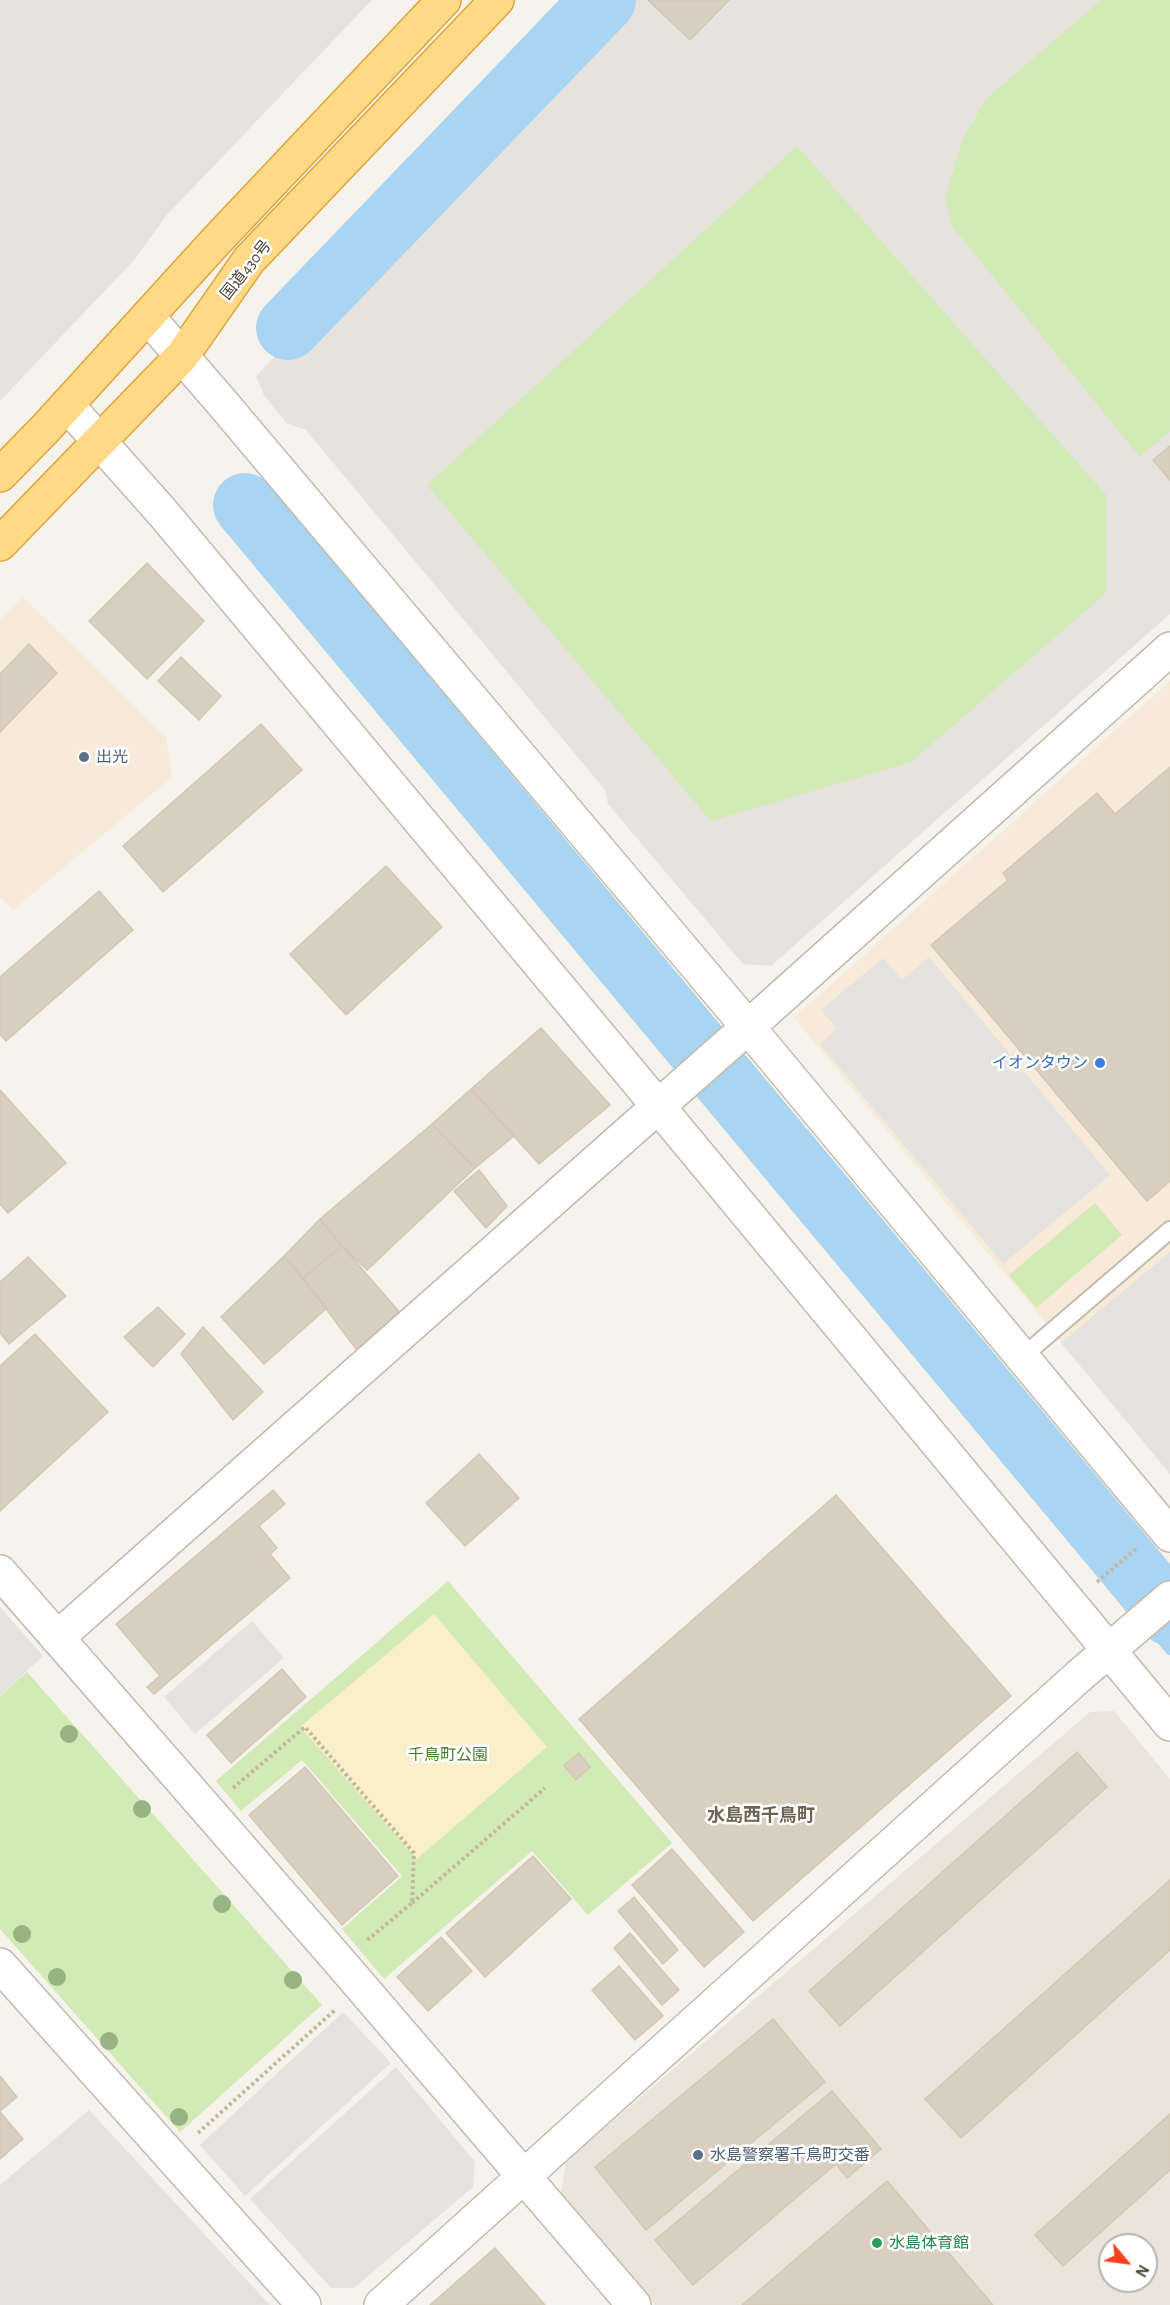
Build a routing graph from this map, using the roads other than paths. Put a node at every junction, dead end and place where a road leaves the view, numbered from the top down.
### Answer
1 (444, 0) edge
2 (497, 0) edge
3 (148, 317) junction
4 (182, 356) junction
5 (67, 405) junction
6 (101, 441) junction
7 (0, 475) edge
8 (0, 544) edge
9 (1170, 649) edge
10 (748, 1027) junction
11 (658, 1106) junction
12 (1170, 1230) edge
13 (1022, 1357) junction
14 (1170, 1535) edge
15 (0, 1572) edge
16 (1170, 1598) edge
17 (57, 1638) junction
18 (1109, 1650) junction
19 (1170, 1724) edge
20 (0, 1965) edge
21 (524, 2178) junction
22 (304, 2305) edge
23 (381, 2305) edge
24 (634, 2305) edge

1 - 3 highway
2 - 4 highway, 国道430号
3 - 4 street
3 - 5 highway
4 - 6 highway, 国道430号
4 - 10 street
5 - 6 street
5 - 7 highway
6 - 8 highway, 国道430号
6 - 11 street
9 - 10 street
10 - 11 street
10 - 13 street
11 - 17 street
11 - 18 street
12 - 13 lane
13 - 14 street
15 - 17 street
16 - 18 street
17 - 21 street
18 - 19 street
18 - 21 street
20 - 22 street
21 - 23 street
21 - 24 street

